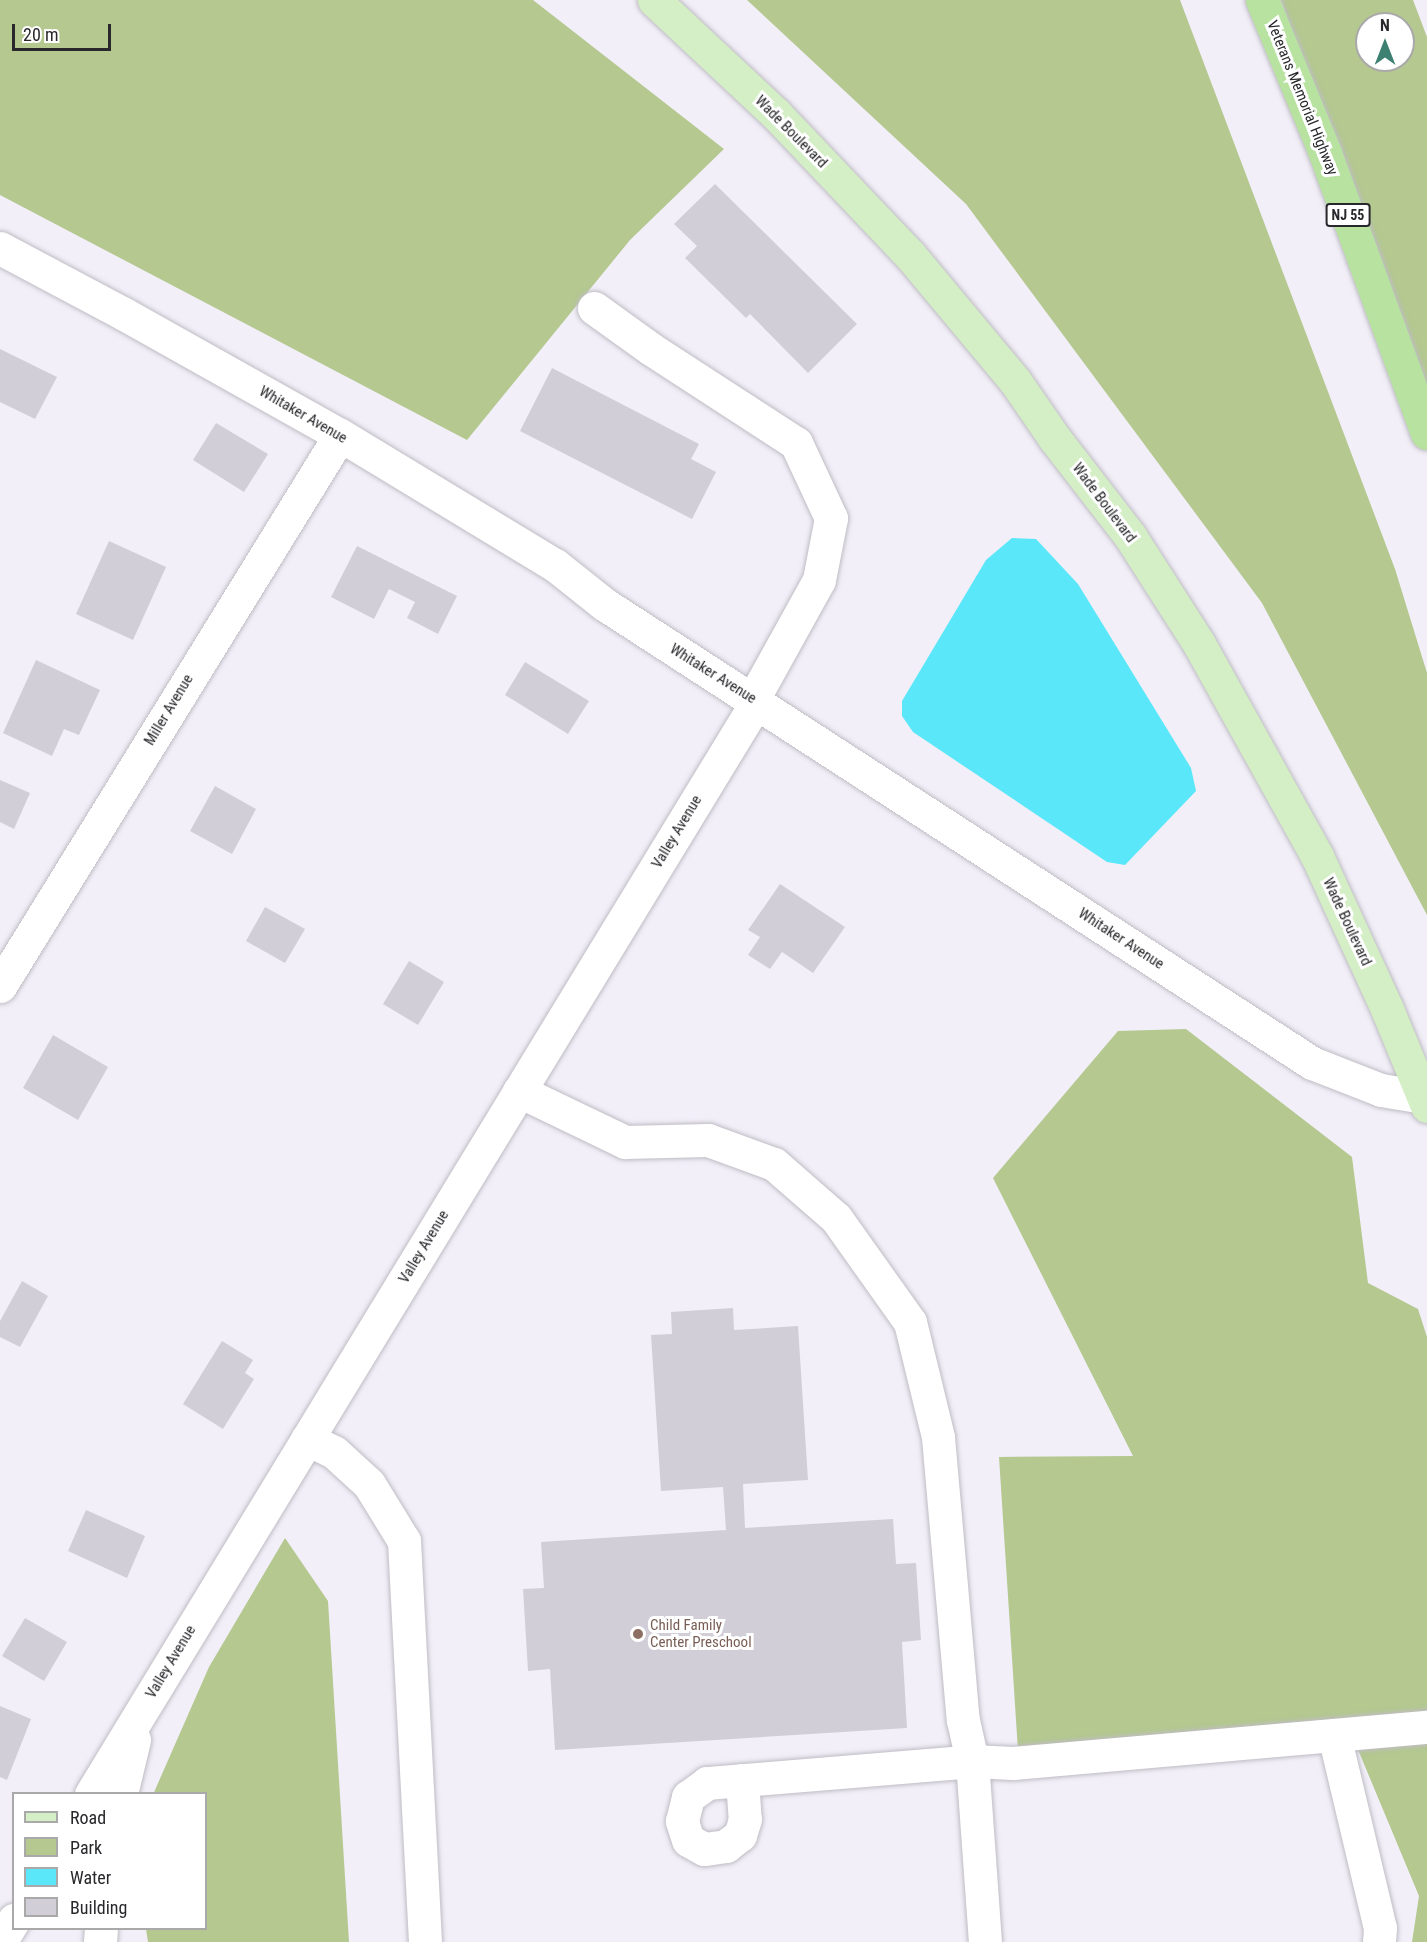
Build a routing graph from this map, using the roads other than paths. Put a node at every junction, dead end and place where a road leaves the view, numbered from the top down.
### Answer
1 (654, 0) edge
2 (1262, 0) edge
3 (0, 248) edge
4 (594, 308) dead end
5 (1427, 432) edge
6 (340, 435) junction
7 (755, 700) junction
8 (0, 986) edge
9 (519, 1091) junction
10 (1425, 1102) edge
11 (307, 1439) junction
12 (141, 1712) junction
13 (1427, 1727) edge
14 (1334, 1735) junction
15 (972, 1761) junction
16 (742, 1780) dead end
17 (92, 1792) edge
18 (121, 1792) edge
19 (12, 1923) edge
20 (0, 1942) edge
21 (425, 1942) edge
22 (985, 1942) edge
23 (1379, 1942) edge

1 - 10 main road, Wade Boulevard
2 - 5 highway, Veterans Memorial Highway / NJ 55
3 - 6 street, Whitaker Avenue
4 - 7 street, Valley Avenue
6 - 7 street, Whitaker Avenue
6 - 8 street, Miller Avenue
7 - 9 street, Valley Avenue
7 - 10 street, Whitaker Avenue
9 - 11 street, Valley Avenue
9 - 15 street
11 - 12 street, Valley Avenue
11 - 21 street
12 - 17 street, Valley Avenue
12 - 18 street
13 - 14 street
14 - 15 street
14 - 23 street
15 - 16 street
15 - 22 street
19 - 20 street

